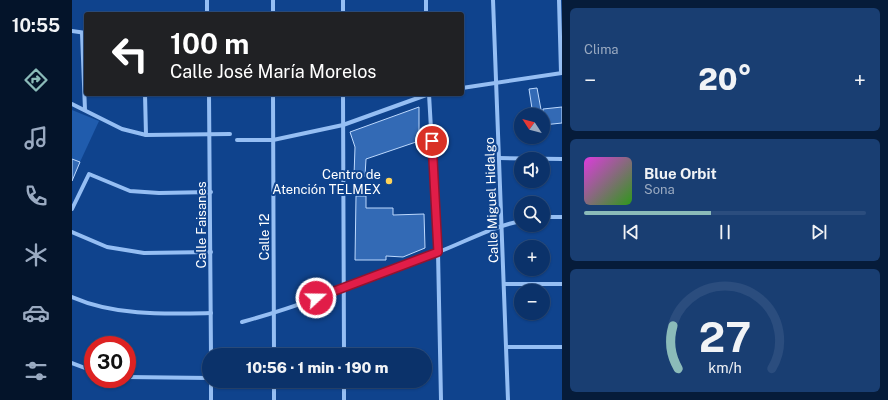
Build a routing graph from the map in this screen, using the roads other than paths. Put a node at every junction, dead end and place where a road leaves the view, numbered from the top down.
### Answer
1 (207, 0) edge
2 (273, 0) edge
3 (343, 0) edge
4 (426, 0) edge
5 (493, 0) edge
6 (559, 0) edge
7 (207, 12) edge
8 (273, 12) edge
9 (343, 12) edge
10 (426, 12) edge
11 (72, 30) edge
12 (84, 33) edge
13 (562, 73) edge
14 (496, 81) junction
15 (464, 88) edge
16 (85, 96) edge
17 (145, 96) edge
18 (209, 96) edge
19 (273, 96) edge
20 (343, 96) edge
21 (424, 96) edge
22 (429, 96) edge
23 (72, 104) edge
24 (85, 110) junction
25 (344, 125) junction
26 (210, 134) junction
27 (230, 134) dead end
28 (146, 135) junction
29 (237, 140) dead end
30 (273, 140) junction
31 (499, 158) junction
32 (562, 158) edge
33 (210, 192) junction
34 (72, 209) edge
35 (550, 217) edge
36 (562, 217) edge
37 (514, 222) edge
38 (501, 225) junction
39 (72, 232) edge
40 (211, 252) junction
41 (438, 252) junction
42 (504, 284) junction
43 (562, 284) edge
44 (344, 287) junction
45 (72, 297) edge
46 (211, 313) junction
47 (274, 313) junction
48 (242, 322) dead end
49 (507, 347) junction
50 (562, 347) edge
51 (211, 348) edge
52 (274, 348) edge
53 (344, 348) edge
54 (72, 363) edge
55 (84, 368) edge
56 (136, 377) edge
57 (202, 378) edge
58 (211, 388) edge
59 (274, 388) edge
60 (344, 388) edge
61 (211, 400) edge
62 (274, 400) edge
63 (344, 400) edge
64 (441, 400) edge
65 (508, 400) edge

1 - 7 street
2 - 8 street
3 - 9 street
4 - 10 street
5 - 14 street, Calle Miguel Hidalgo
6 - 13 street
11 - 12 street
13 - 14 street
14 - 15 street
14 - 31 street, Calle Miguel Hidalgo
16 - 24 street
17 - 28 street
18 - 26 street, Calle Faisanes
19 - 30 street, Calle 12
20 - 25 street
21 - 25 street
22 - 41 street
23 - 24 street
24 - 28 street
25 - 30 street
25 - 44 street
26 - 27 street
26 - 28 street
26 - 33 street, Calle Faisanes
29 - 30 street
30 - 47 street, Calle 12
31 - 32 street
31 - 38 street, Calle Miguel Hidalgo
33 - 34 street
33 - 40 street, Calle Faisanes
35 - 36 street
37 - 38 street
38 - 41 street
38 - 42 street, Calle Miguel Hidalgo
39 - 40 street
40 - 46 street, Calle Faisanes
41 - 44 street
41 - 64 street
42 - 43 street
42 - 49 street, Calle Miguel Hidalgo
44 - 47 street
44 - 53 street
45 - 46 street
46 - 51 street, Calle Faisanes
47 - 48 street
47 - 52 street, Calle 12
49 - 50 street
49 - 65 street, Calle Miguel Hidalgo
54 - 55 street
56 - 57 street
58 - 61 street
59 - 62 street
60 - 63 street

